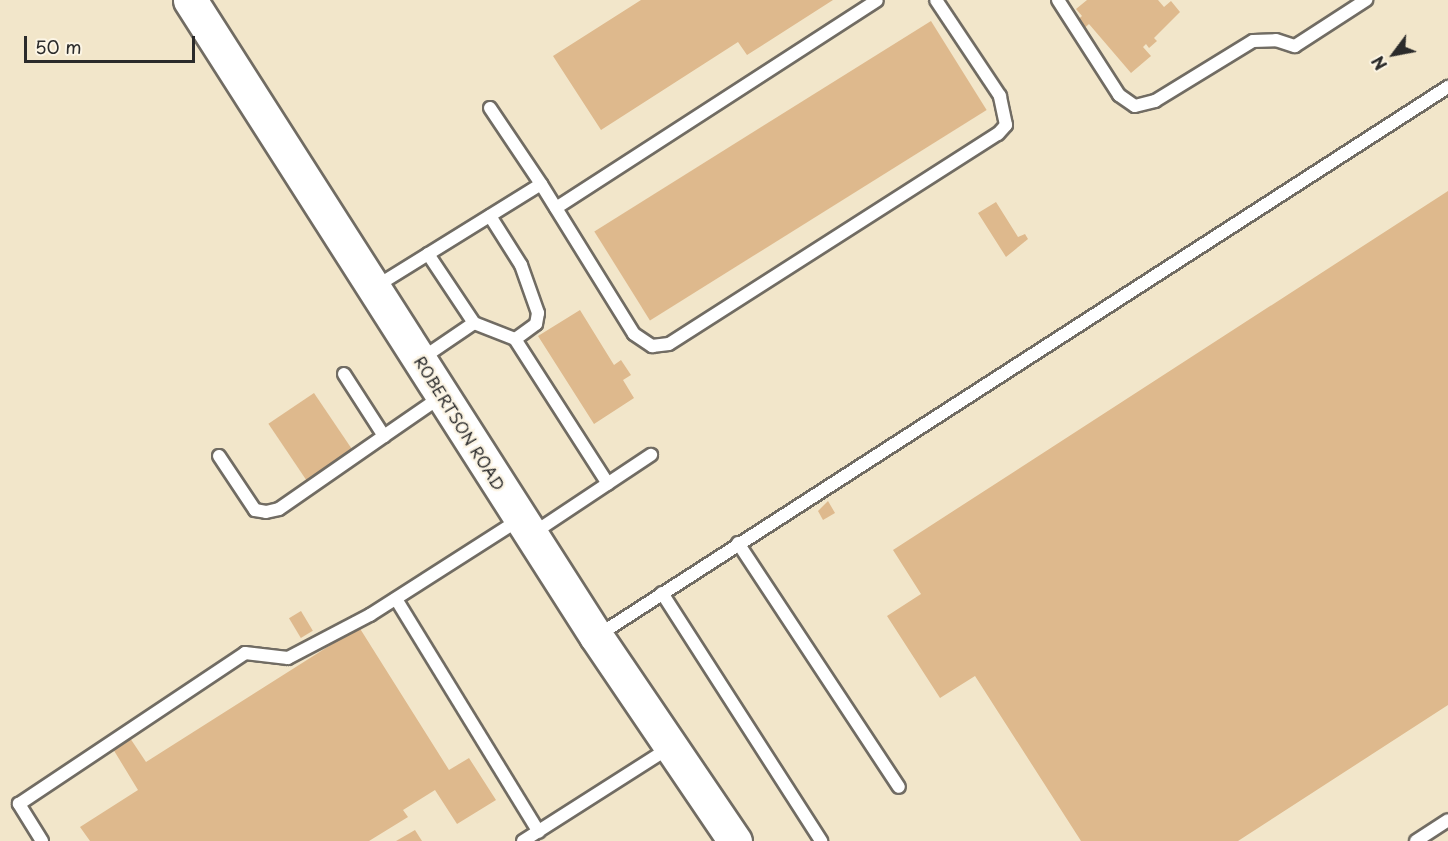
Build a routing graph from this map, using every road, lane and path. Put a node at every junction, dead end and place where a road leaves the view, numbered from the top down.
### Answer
1 (190, 0) edge
2 (877, 0) edge
3 (936, 0) edge
4 (1059, 0) edge
5 (1366, 0) edge
6 (1448, 87) edge
7 (490, 108) dead end
8 (541, 184) junction
9 (556, 208) junction
10 (490, 216) junction
11 (428, 254) junction
12 (374, 287) junction
13 (474, 323) junction
14 (515, 339) junction
15 (420, 359) junction
16 (344, 374) dead end
17 (443, 396) junction
18 (384, 436) junction
19 (651, 455) dead end
20 (219, 456) dead end
21 (608, 484) junction
22 (526, 526) junction
23 (738, 543) junction
24 (662, 593) junction
25 (396, 599) junction
26 (596, 636) junction
27 (671, 747) junction
28 (899, 787) dead end
29 (1448, 820) edge
30 (539, 831) junction
31 (42, 841) edge
32 (523, 841) edge
33 (735, 841) edge
34 (821, 841) edge
35 (1416, 841) edge

1 - 12 street, ROBERTSON ROAD
2 - 9 lane
3 - 9 lane
4 - 5 lane
6 - 23 lane
7 - 8 lane
8 - 9 lane
8 - 10 lane
10 - 11 lane
10 - 14 lane
11 - 12 lane
11 - 13 lane
12 - 15 street, ROBERTSON ROAD
13 - 14 lane
13 - 15 lane
14 - 21 lane
15 - 17 street, ROBERTSON ROAD
16 - 18 lane
17 - 18 lane
17 - 22 street, ROBERTSON ROAD
18 - 20 lane
19 - 21 lane
21 - 22 lane
22 - 25 lane
22 - 26 street, ROBERTSON ROAD
23 - 24 lane
23 - 28 lane
24 - 26 lane
24 - 34 lane
25 - 30 lane
25 - 31 lane
26 - 27 street, ROBERTSON ROAD
27 - 30 lane
27 - 33 street, ROBERTSON ROAD
29 - 35 lane
30 - 32 lane

